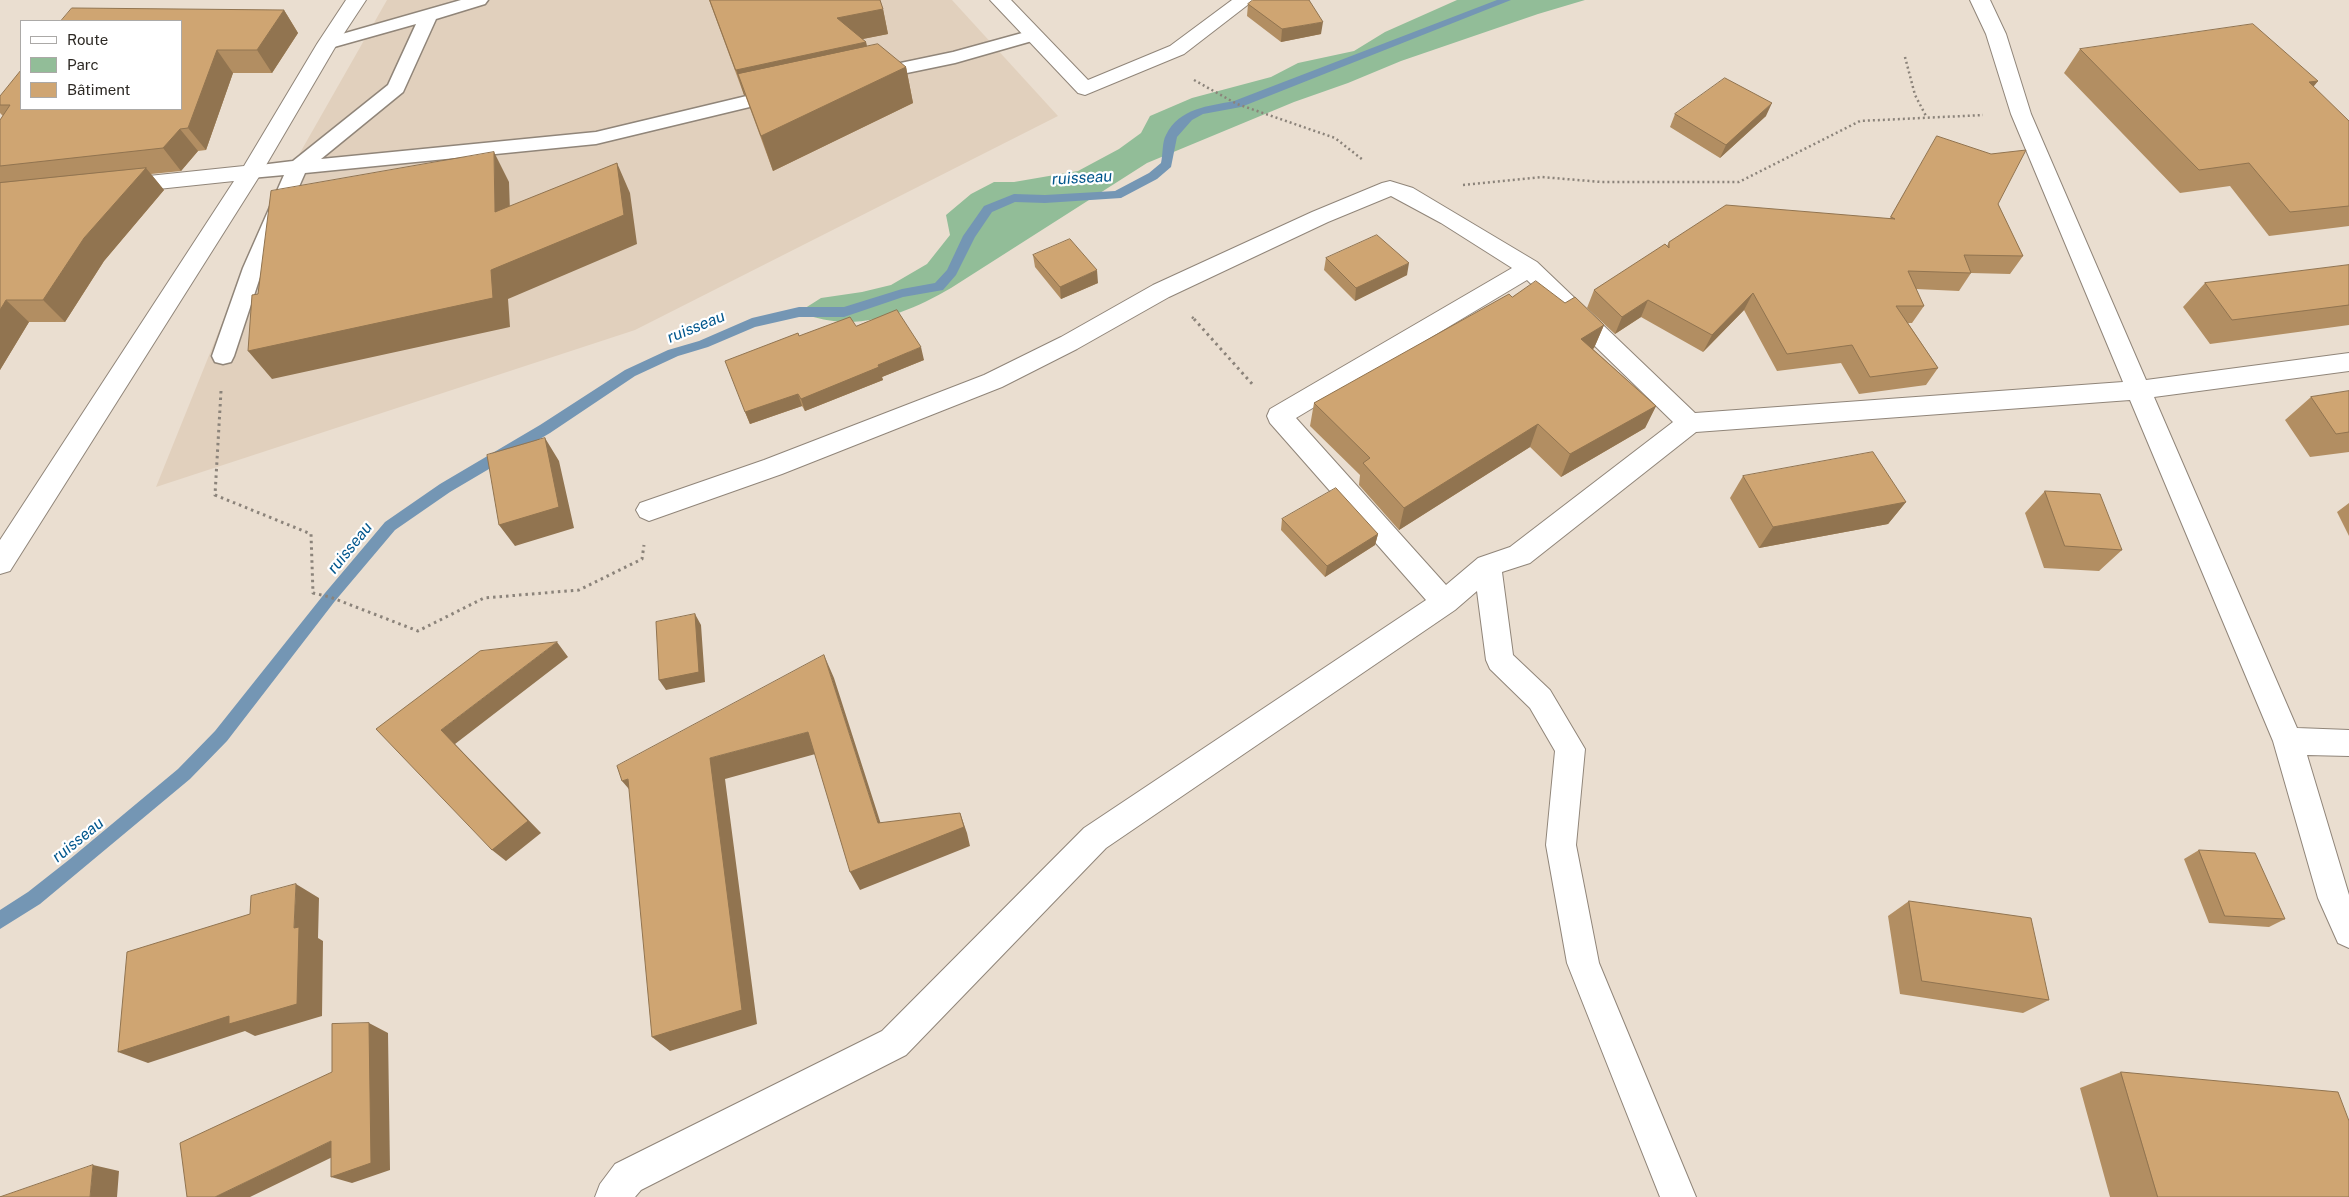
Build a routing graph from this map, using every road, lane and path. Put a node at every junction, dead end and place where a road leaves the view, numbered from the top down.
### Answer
1 (356, 0) edge
2 (478, 0) edge
3 (1000, 0) edge
4 (1244, 0) edge
5 (1980, 0) edge
6 (428, 17) junction
7 (1033, 35) junction
8 (327, 44) junction
9 (1177, 50) junction
10 (1905, 57) dead end
11 (859, 77) edge
12 (802, 89) edge
13 (2021, 114) junction
14 (1926, 116) junction
15 (297, 168) junction
16 (251, 172) junction
17 (97, 189) edge
18 (1397, 190) junction
19 (1529, 268) junction
20 (1161, 291) junction
21 (223, 356) joint
22 (2349, 362) edge
23 (2137, 390) junction
24 (1279, 416) junction
25 (1690, 423) junction
26 (648, 510) joint
27 (0, 563) edge
28 (1488, 566) junction
29 (1445, 602) junction
30 (2288, 741) junction
31 (2349, 743) edge
32 (2349, 932) edge
33 (613, 1197) edge
34 (1678, 1197) edge

1 - 8 street
2 - 6 lane
3 - 7 street
4 - 9 street
5 - 13 street
6 - 8 lane
6 - 15 lane
7 - 9 street
7 - 11 lane
8 - 16 street
9 - 18 path
10 - 14 path
12 - 15 lane
13 - 14 path
13 - 23 street
14 - 18 path
15 - 16 lane
15 - 21 lane
16 - 17 street
16 - 27 street
18 - 19 street
18 - 20 street
19 - 24 street
19 - 25 street
20 - 24 path
20 - 26 street
21 - 26 path
22 - 23 street
23 - 25 street
23 - 30 street
24 - 29 street
25 - 28 street
28 - 29 street
28 - 34 street
29 - 33 street
30 - 31 street
30 - 32 street

